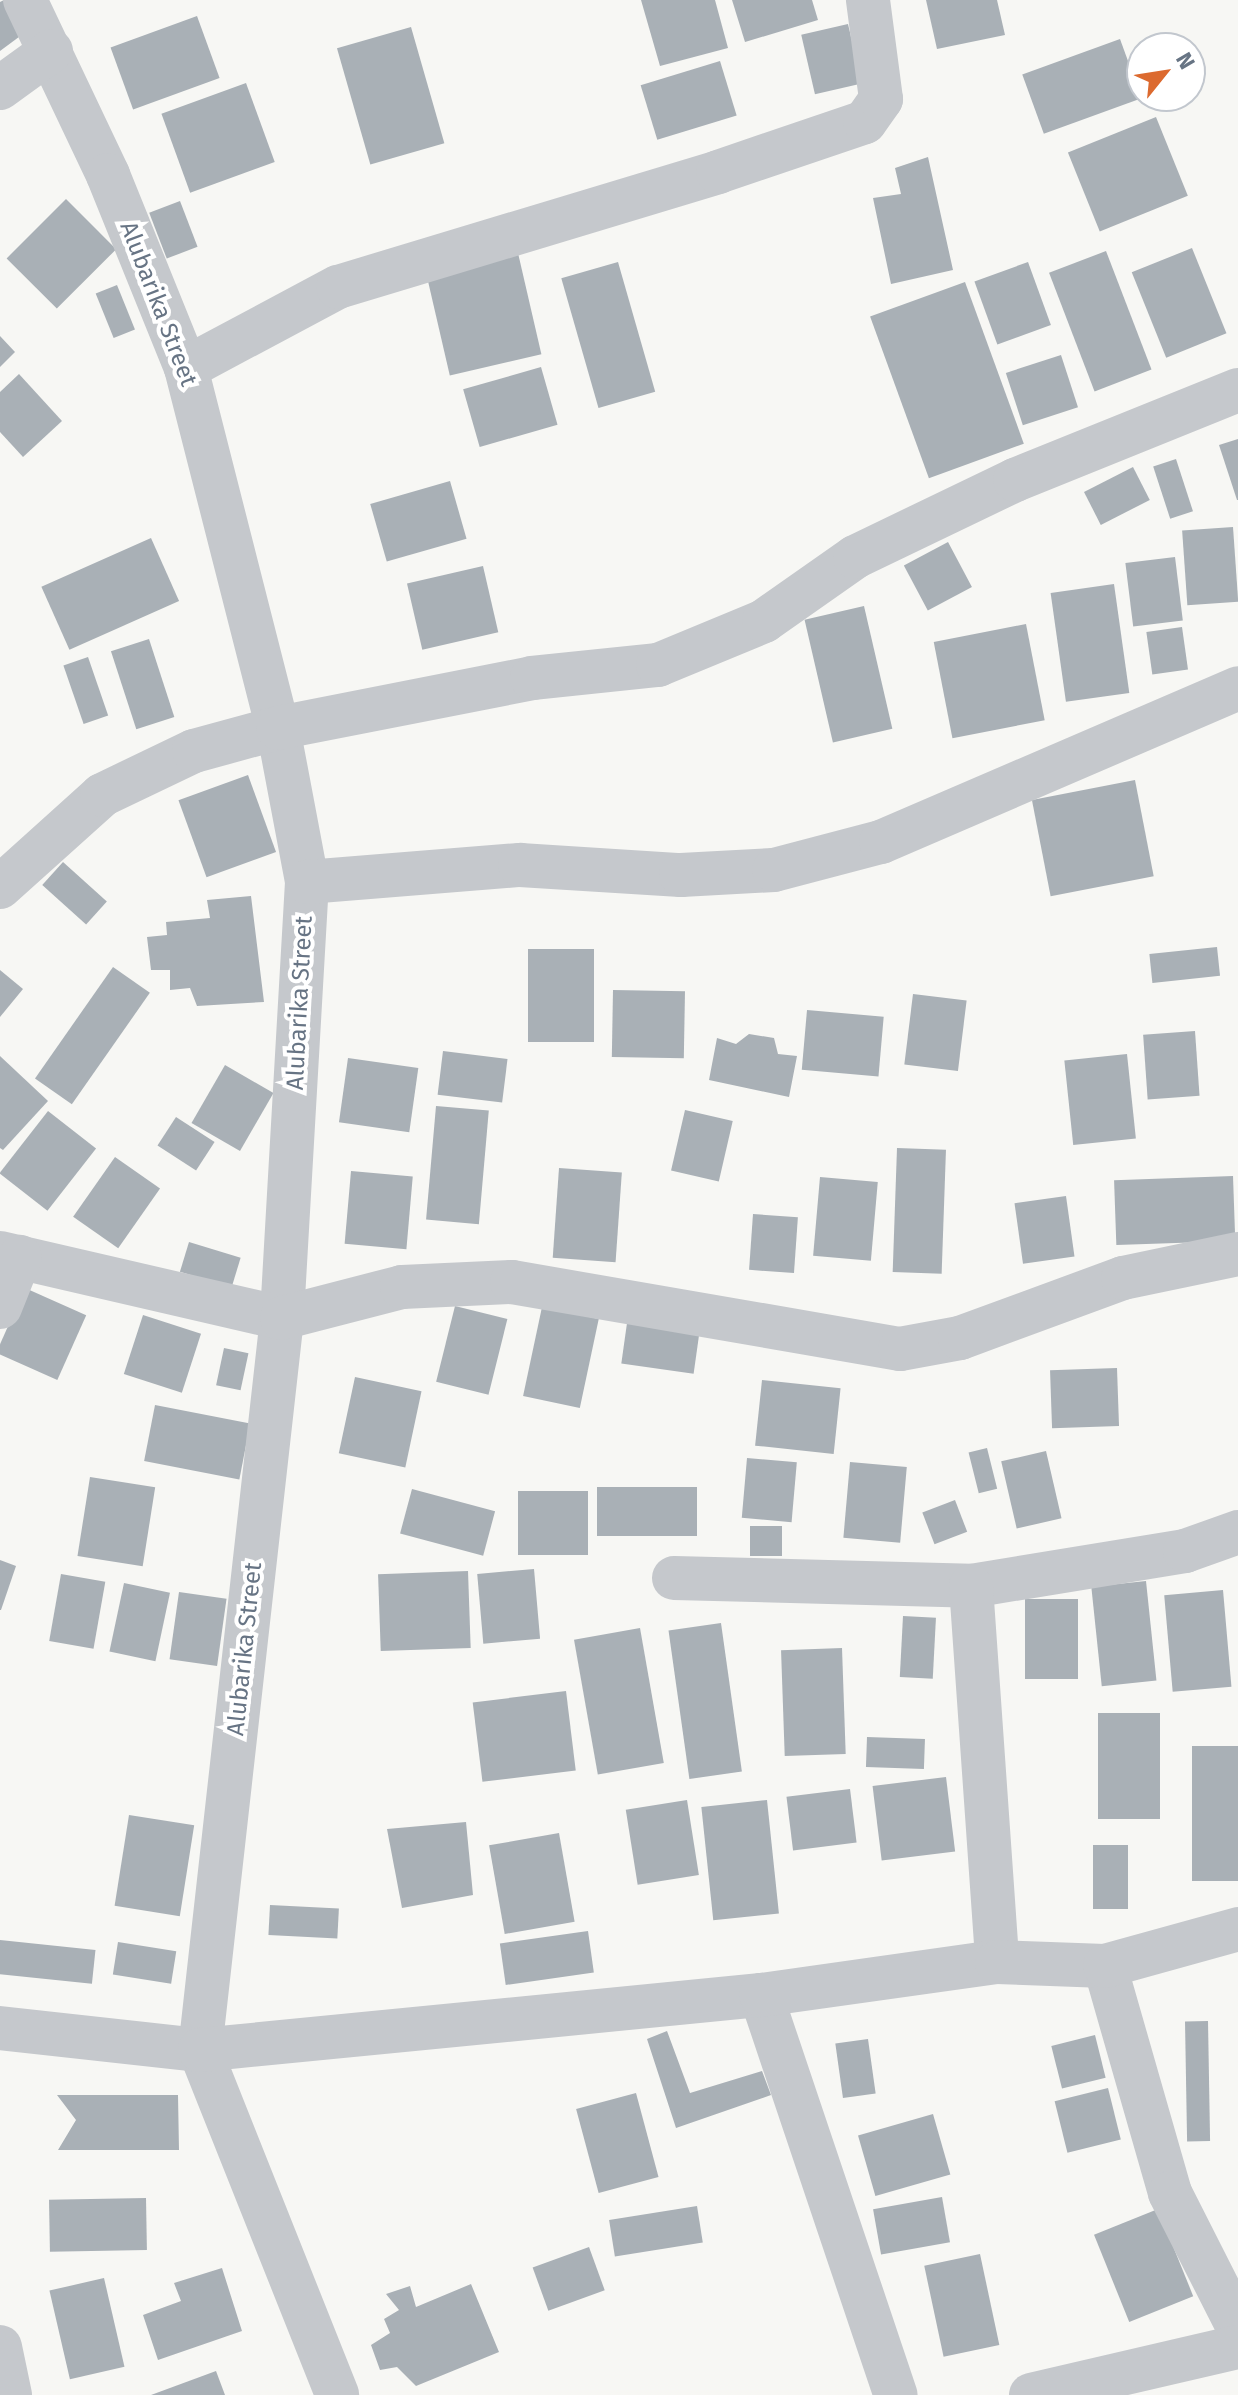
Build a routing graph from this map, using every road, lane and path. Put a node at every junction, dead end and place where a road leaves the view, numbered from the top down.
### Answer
1 (25, 0) edge
2 (868, 0) edge
3 (51, 51) junction
4 (0, 88) edge
5 (186, 368) junction
6 (1238, 390) edge
7 (1238, 690) edge
8 (278, 728) junction
9 (307, 882) junction
10 (0, 887) edge
11 (1238, 1254) edge
12 (10, 1255) edge
13 (0, 1307) edge
14 (282, 1318) junction
15 (1238, 1532) edge
16 (674, 1578) dead end
17 (971, 1586) junction
18 (1238, 1929) edge
19 (997, 1962) junction
20 (1105, 1966) junction
21 (761, 1995) junction
22 (0, 2028) edge
23 (200, 2050) junction
24 (1238, 2327) edge
25 (0, 2347) edge
26 (1238, 2347) edge
27 (10, 2395) edge
28 (337, 2395) edge
29 (896, 2395) edge
30 (1031, 2395) edge

1 - 3 street, Alubarika Street
2 - 5 street
3 - 4 street
3 - 5 street, Alubarika Street
5 - 8 street, Alubarika Street
6 - 8 street
7 - 9 street
8 - 9 street, Alubarika Street
8 - 10 street
9 - 14 street, Alubarika Street
11 - 14 street
12 - 13 street
12 - 14 street
14 - 23 street, Alubarika Street
15 - 17 street
16 - 17 street
17 - 19 street
18 - 20 street
19 - 20 street
19 - 21 street
20 - 24 street
21 - 23 street
21 - 29 street
22 - 23 street
23 - 28 street
25 - 27 street
26 - 30 street

